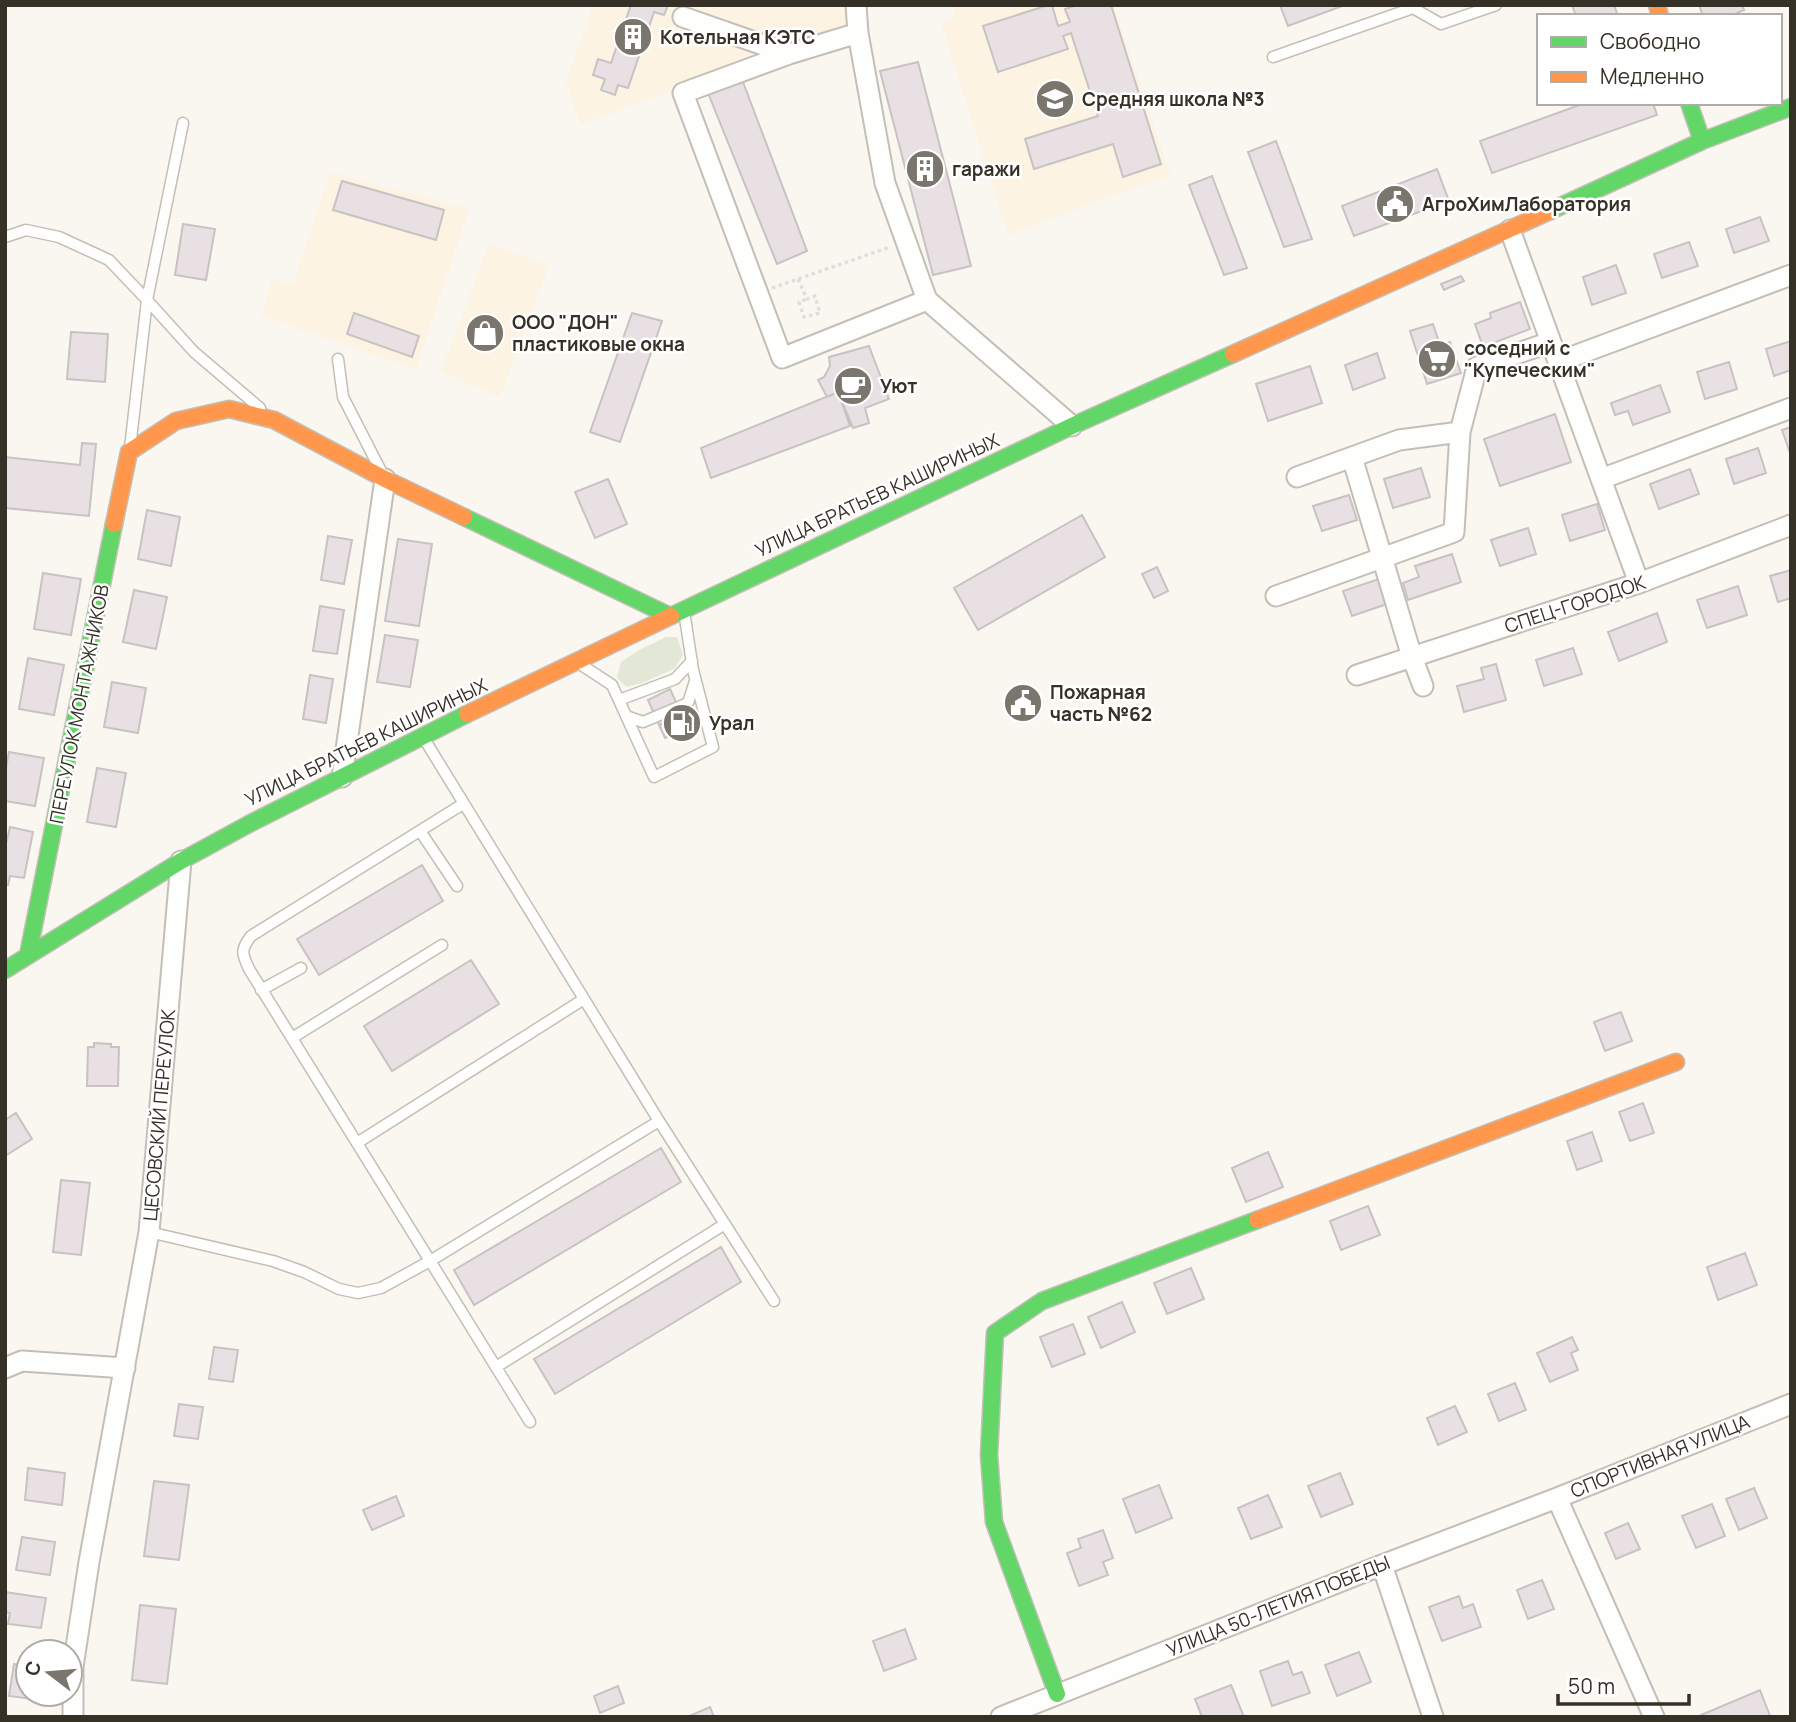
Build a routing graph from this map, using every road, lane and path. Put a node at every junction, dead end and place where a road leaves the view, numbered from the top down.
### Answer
1 (856, 5) edge
2 (1496, 5) edge
3 (683, 17) dead end
4 (858, 33) junction
5 (789, 54) junction
6 (1272, 57) dead end
7 (1690, 105) edge
8 (1791, 107) edge
9 (183, 123) dead end
10 (1702, 141) junction
11 (1510, 230) junction
12 (5, 237) edge
13 (906, 242) junction
14 (1791, 275) edge
15 (798, 279) junction
16 (758, 293) junction
17 (807, 299) junction
18 (146, 300) junction
19 (927, 300) junction
20 (1551, 342) junction
21 (338, 359) dead end
22 (1558, 362) junction
23 (1791, 408) edge
24 (274, 420) junction
25 (1072, 426) junction
26 (1460, 432) junction
27 (130, 452) junction
28 (1352, 457) junction
29 (1297, 477) dead end
30 (1601, 478) junction
31 (385, 479) junction
32 (1791, 525) edge
33 (1382, 557) junction
34 (1639, 583) junction
35 (1276, 596) dead end
36 (677, 613) junction
37 (1412, 657) junction
38 (692, 661) junction
39 (577, 662) junction
40 (1357, 675) dead end
41 (695, 679) junction
42 (1423, 686) dead end
43 (619, 700) junction
44 (626, 716) junction
45 (423, 736) junction
46 (342, 777) junction
47 (463, 804) junction
48 (420, 831) junction
49 (181, 861) junction
50 (457, 886) dead end
51 (442, 945) dead end
52 (28, 955) junction
53 (301, 968) dead end
54 (5, 970) edge
55 (261, 990) junction
56 (584, 999) junction
57 (292, 1038) junction
58 (1676, 1062) dead end
59 (659, 1121) junction
60 (357, 1143) junction
61 (725, 1224) junction
62 (149, 1232) junction
63 (430, 1261) junction
64 (774, 1301) dead end
65 (496, 1367) junction
66 (5, 1368) edge
67 (125, 1368) junction
68 (1791, 1404) edge
69 (530, 1422) dead end
70 (1557, 1498) junction
71 (1382, 1565) junction
72 (1057, 1694) junction
73 (1012, 1715) edge
74 (73, 1717) edge
75 (1433, 1717) edge
76 (1654, 1717) edge

1 - 4 street
2 - 6 lane
3 - 5 street
4 - 5 street
4 - 13 street
5 - 16 street
7 - 10 street
8 - 10 street, УЛИЦА БРАТЬЕВ КАШИРИНЫХ
9 - 18 lane
10 - 11 street, УЛИЦА БРАТЬЕВ КАШИРИНЫХ
11 - 20 street
11 - 25 street, УЛИЦА БРАТЬЕВ КАШИРИНЫХ
12 - 18 lane
13 - 15 path
13 - 19 street
14 - 22 street
15 - 16 path
15 - 17 path
16 - 19 street
17 - 17 path
18 - 24 lane
18 - 27 lane
19 - 25 street
20 - 22 street
20 - 26 street
21 - 31 lane
22 - 30 street
23 - 30 street
24 - 27 street
24 - 31 street
25 - 36 street, УЛИЦА БРАТЬЕВ КАШИРИНЫХ
26 - 28 street
26 - 33 street
27 - 52 street, ПЕРЕУЛОК МОНТАЖНИКОВ
28 - 29 street
28 - 33 street
30 - 34 street
31 - 36 street
31 - 46 street
32 - 34 street, СПЕЦ-ГОРОДОК
33 - 35 street
33 - 37 street
34 - 37 street, СПЕЦ-ГОРОДОК
36 - 38 lane
36 - 39 street, УЛИЦА БРАТЬЕВ КАШИРИНЫХ
37 - 40 street, СПЕЦ-ГОРОДОК
37 - 42 street
38 - 41 lane
38 - 43 lane
39 - 43 lane
39 - 45 street, УЛИЦА БРАТЬЕВ КАШИРИНЫХ
41 - 44 lane
41 - 44 lane
43 - 44 lane
45 - 46 street, УЛИЦА БРАТЬЕВ КАШИРИНЫХ
45 - 47 lane
46 - 49 street, УЛИЦА БРАТЬЕВ КАШИРИНЫХ
47 - 48 lane
47 - 56 lane
48 - 50 lane
48 - 55 lane
49 - 52 street, УЛИЦА БРАТЬЕВ КАШИРИНЫХ
49 - 62 street, ЦЕСОВСКИЙ ПЕРЕУЛОК
51 - 57 lane
52 - 54 street, УЛИЦА БРАТЬЕВ КАШИРИНЫХ
53 - 55 lane
55 - 57 lane
56 - 59 lane
56 - 60 lane
57 - 60 lane
58 - 72 street
59 - 61 lane
59 - 63 lane
60 - 63 lane
61 - 64 lane
61 - 65 lane
62 - 63 lane
62 - 67 street, ЦЕСОВСКИЙ ПЕРЕУЛОК
63 - 65 lane
65 - 69 lane
66 - 67 street
67 - 74 street, ЦЕСОВСКИЙ ПЕРЕУЛОК
68 - 70 street, СПОРТИВНАЯ УЛИЦА
70 - 71 street, УЛИЦА 50-ЛЕТИЯ ПОБЕДЫ
70 - 76 street, СПОРТИВНАЯ УЛИЦА
71 - 72 street, УЛИЦА 50-ЛЕТИЯ ПОБЕДЫ
71 - 75 street
72 - 73 street, УЛИЦА 50-ЛЕТИЯ ПОБЕДЫ

